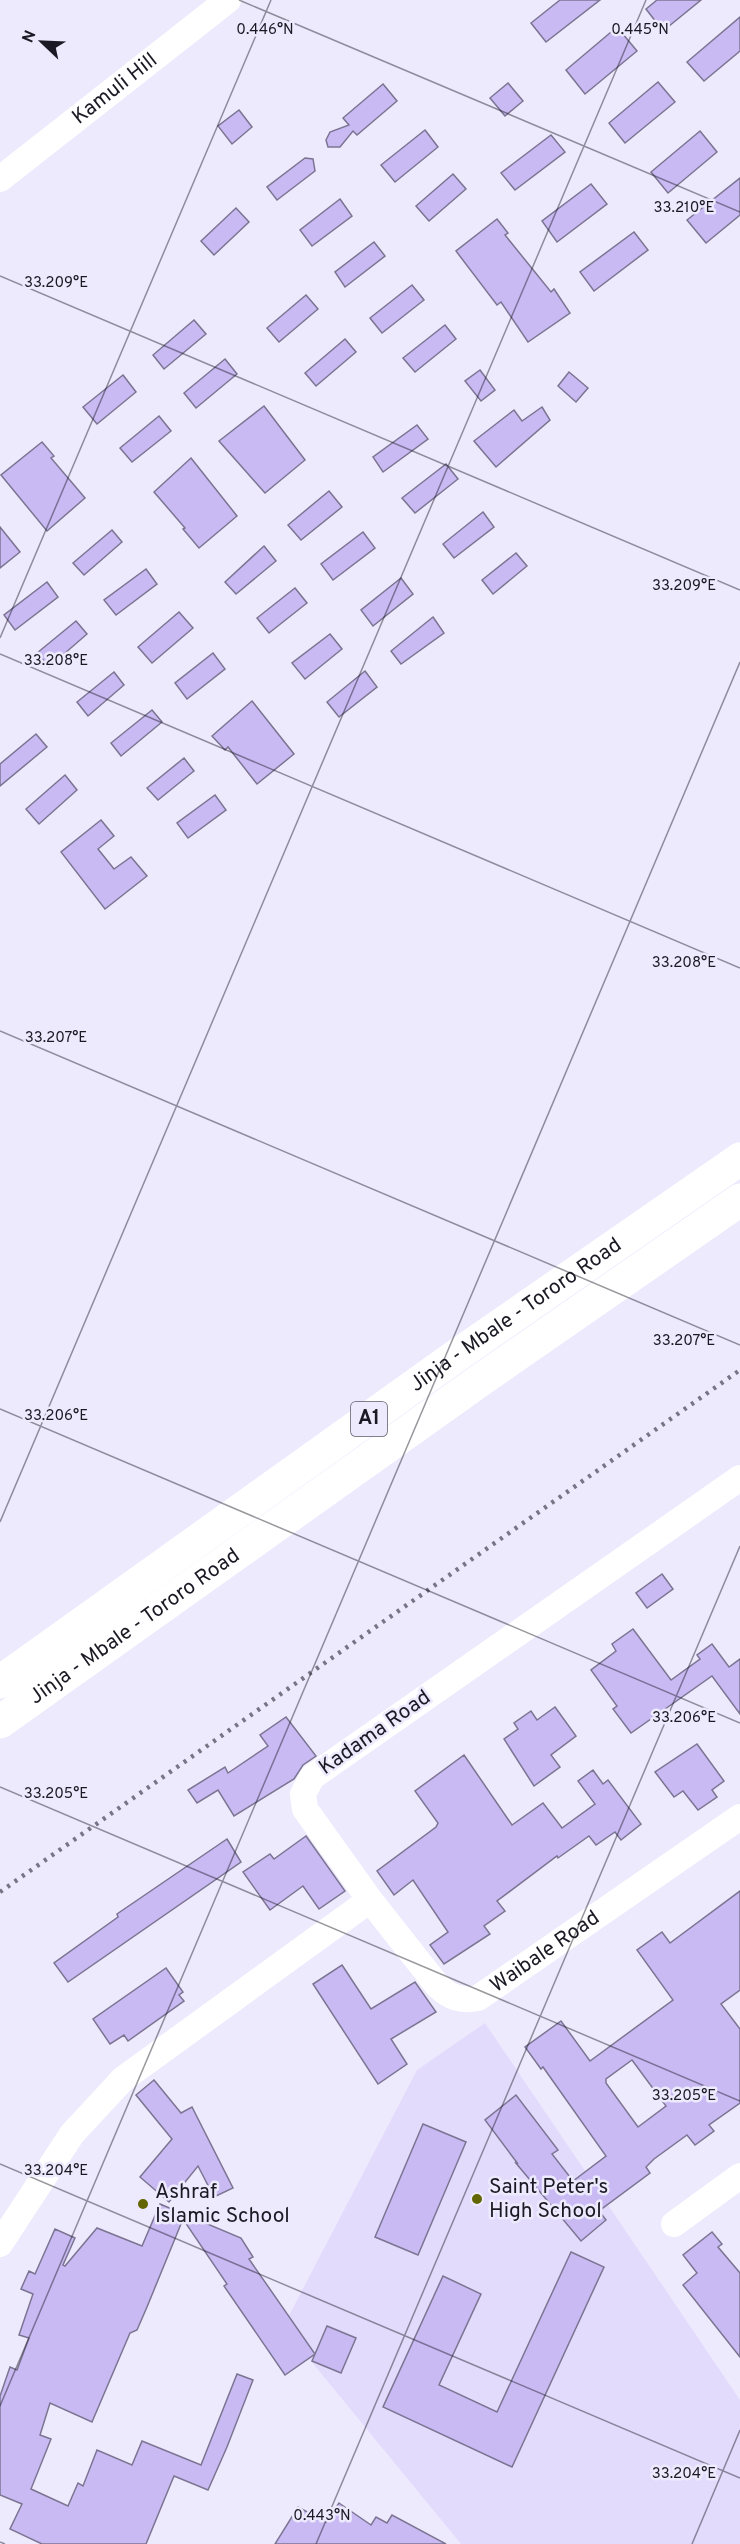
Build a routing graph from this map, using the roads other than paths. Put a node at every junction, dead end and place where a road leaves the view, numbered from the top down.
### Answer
1 (228, 0) edge
2 (0, 179) edge
3 (740, 1159) edge
4 (740, 1200) edge
5 (740, 1478) edge
6 (0, 1682) edge
7 (0, 1722) edge
8 (740, 1817) edge
9 (370, 1900) junction
10 (740, 2176) edge
11 (674, 2224) dead end
12 (0, 2244) edge

1 - 2 street, Kamuli Hill
3 - 6 highway, Jinja - Mbale - Tororo Road / A1
4 - 7 highway, Jinja - Mbale - Tororo Road / A1
5 - 9 street, Kadama Road
8 - 9 street, Waibale Road
9 - 12 street
10 - 11 street

